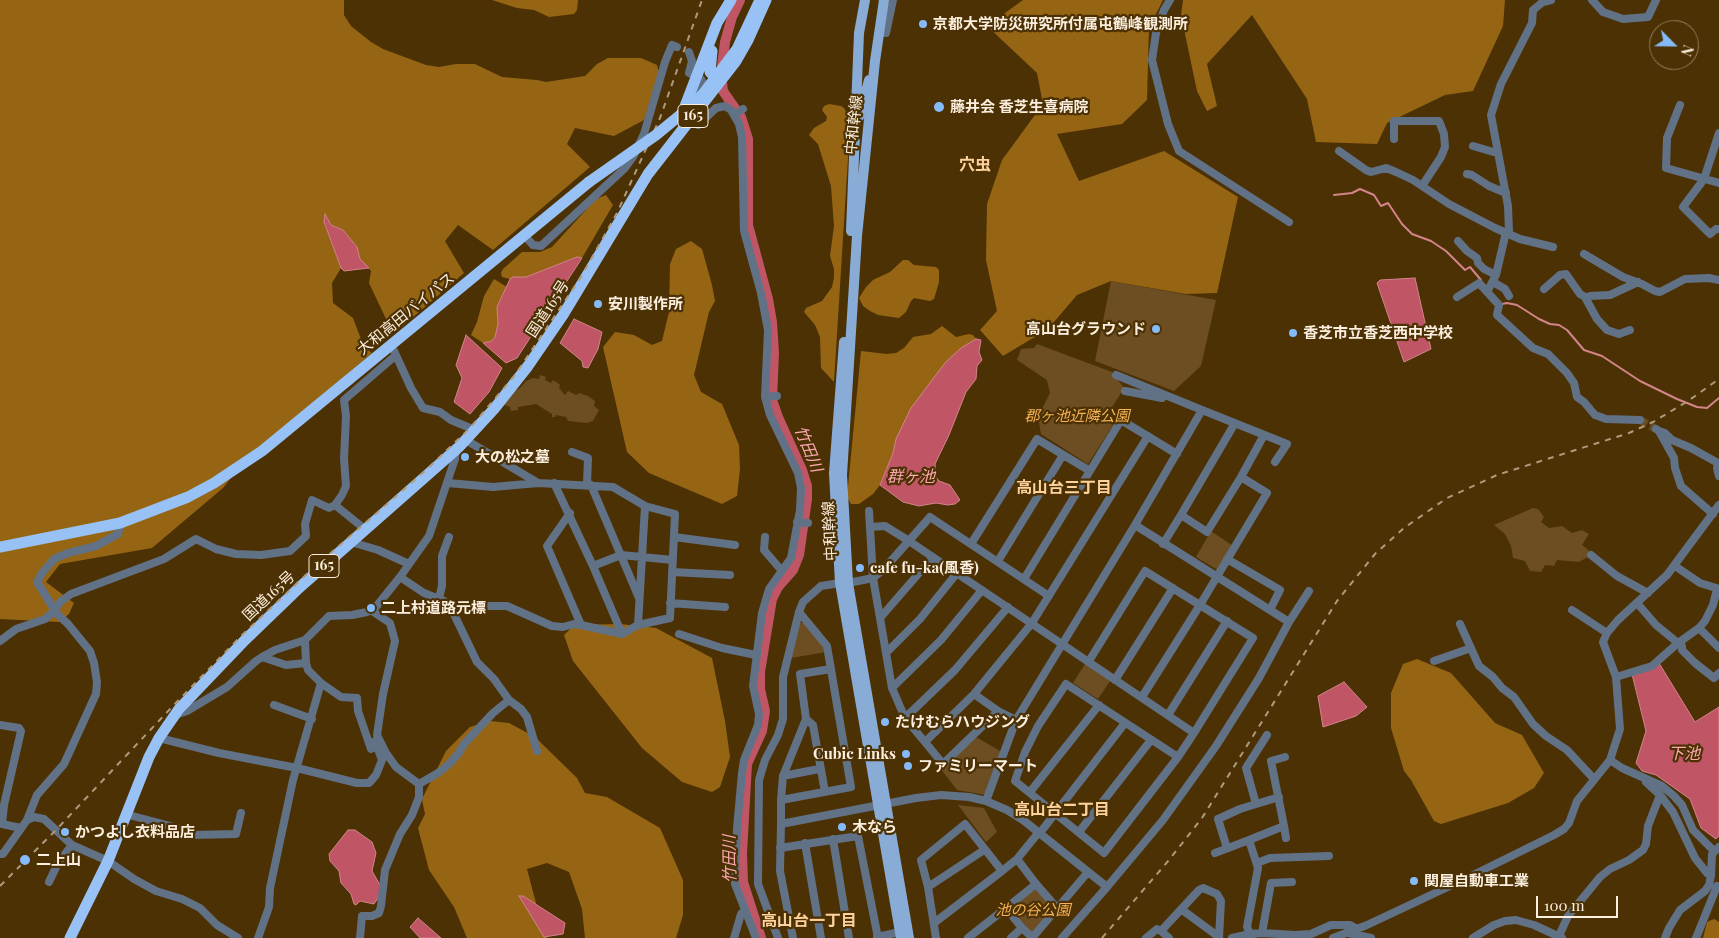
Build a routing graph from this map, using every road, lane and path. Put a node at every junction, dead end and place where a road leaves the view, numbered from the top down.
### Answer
1 (731, 0) edge
2 (865, 0) edge
3 (884, 0) edge
4 (893, 0) edge
5 (1170, 0) edge
6 (1551, 0) edge
7 (1592, 0) edge
8 (1656, 0) edge
9 (761, 2) edge
10 (879, 32) junction
11 (677, 47) dead end
12 (690, 52) dead end
13 (858, 58) junction
14 (875, 61) junction
15 (727, 74) junction
16 (696, 77) junction
17 (1680, 105) dead end
18 (743, 108) dead end
19 (734, 115) junction
20 (690, 120) junction
21 (855, 132) junction
22 (1719, 133) edge
23 (1394, 139) dead end
24 (1474, 146) dead end
25 (1339, 151) dead end
26 (1497, 153) junction
27 (1715, 156) edge
28 (1467, 174) dead end
29 (1704, 179) junction
30 (1719, 183) edge
31 (1422, 186) junction
32 (1506, 192) junction
33 (619, 221) junction
34 (1289, 222) dead end
35 (1719, 229) edge
36 (1507, 233) junction
37 (524, 236) junction
38 (1458, 241) dead end
39 (1552, 247) dead end
40 (1584, 254) dead end
41 (1494, 279) junction
42 (1719, 280) edge
43 (1638, 282) junction
44 (1544, 289) dead end
45 (1487, 292) junction
46 (1509, 296) dead end
47 (1457, 297) dead end
48 (1587, 298) junction
49 (1630, 330) dead end
50 (394, 350) junction
51 (1116, 375) dead end
52 (1125, 391) dead end
53 (777, 396) dead end
54 (765, 397) junction
55 (1179, 401) junction
56 (1202, 410) junction
57 (1640, 420) tunnel mouth
58 (1235, 423) junction
59 (475, 430) junction
60 (1264, 435) junction
61 (1148, 436) junction
62 (462, 443) junction
63 (572, 452) dead end
64 (1177, 454) junction
65 (1064, 455) junction
66 (1275, 462) dead end
67 (1090, 471) junction
68 (1719, 476) edge
69 (1241, 477) junction
70 (448, 482) junction
71 (538, 483) junction
72 (554, 483) junction
73 (589, 485) junction
74 (336, 505) junction
75 (645, 506) junction
76 (1719, 506) edge
77 (869, 510) dead end
78 (570, 513) junction
79 (1713, 514) junction
80 (1181, 515) junction
81 (797, 522) junction
82 (808, 523) dead end
83 (120, 524) junction
84 (1135, 525) junction
85 (870, 527) junction
86 (364, 530) junction
87 (449, 537) dead end
88 (674, 537) junction
89 (765, 537) dead end
90 (909, 541) junction
91 (351, 542) junction
92 (971, 544) junction
93 (1163, 544) junction
94 (735, 545) dead end
95 (0, 546) edge
96 (622, 555) junction
97 (1591, 556) dead end
98 (642, 557) junction
99 (933, 557) junction
100 (1227, 559) junction
101 (673, 560) junction
102 (998, 561) junction
103 (409, 564) junction
104 (593, 566) junction
105 (1675, 566) junction
106 (782, 571) junction
107 (672, 572) junction
108 (957, 573) junction
109 (730, 576) dead end
110 (1217, 576) junction
111 (400, 577) junction
112 (873, 578) junction
113 (1024, 579) junction
114 (844, 583) junction
115 (1173, 588) junction
116 (1718, 589) edge
117 (982, 590) junction
118 (1309, 592) dead end
119 (1648, 593) junction
120 (1049, 596) junction
121 (439, 598) junction
122 (639, 598) junction
123 (670, 603) junction
124 (1637, 603) junction
125 (1200, 605) junction
126 (450, 606) junction
127 (725, 607) dead end
128 (1008, 607) junction
129 (54, 610) junction
130 (1270, 610) junction
131 (1572, 610) dead end
132 (372, 611) junction
133 (798, 612) junction
134 (880, 618) junction
135 (1227, 621) junction
136 (1289, 622) junction
137 (1032, 623) junction
138 (1460, 624) dead end
139 (580, 625) junction
140 (638, 625) junction
141 (1699, 628) junction
142 (1607, 633) junction
143 (622, 634) junction
144 (679, 634) dead end
145 (304, 640) junction
146 (0, 641) edge
147 (1678, 643) junction
148 (1062, 644) junction
149 (1471, 648) junction
150 (1719, 648) edge
151 (886, 653) junction
152 (756, 655) junction
153 (262, 657) junction
154 (1089, 661) junction
155 (1434, 661) dead end
156 (306, 663) junction
157 (831, 669) junction
158 (1719, 673) edge
159 (1616, 677) junction
160 (1115, 680) junction
161 (321, 683) junction
162 (892, 688) junction
163 (974, 694) junction
164 (1142, 697) junction
165 (509, 700) junction
166 (274, 705) dead end
167 (1099, 705) junction
168 (998, 711) junction
169 (1168, 715) junction
170 (175, 716) junction
171 (806, 718) junction
172 (905, 718) junction
173 (312, 719) junction
174 (1016, 720) junction
175 (1125, 723) junction
176 (0, 725) edge
177 (1194, 733) junction
178 (377, 734) junction
179 (1267, 735) dead end
180 (159, 738) junction
181 (1151, 740) junction
182 (924, 742) junction
183 (371, 749) dead end
184 (537, 751) dead end
185 (1178, 757) junction
186 (1285, 757) dead end
187 (1610, 760) junction
188 (297, 768) junction
189 (819, 769) dead end
190 (1638, 775) junction
191 (783, 776) junction
192 (1594, 778) junction
193 (419, 784) junction
194 (825, 792) junction
195 (1030, 792) junction
196 (1660, 795) junction
197 (1279, 797) junction
198 (781, 800) junction
199 (986, 801) junction
200 (883, 804) junction
201 (1256, 804) junction
202 (1055, 812) junction
203 (125, 814) junction
204 (241, 814) dead end
205 (27, 820) junction
206 (781, 824) junction
207 (1284, 826) junction
208 (22, 828) junction
209 (1040, 830) junction
210 (1079, 832) junction
211 (1286, 838) dead end
212 (833, 839) junction
213 (1249, 840) junction
214 (805, 843) junction
215 (72, 845) junction
216 (780, 848) junction
217 (1226, 848) junction
218 (1716, 849) edge
219 (984, 850) junction
220 (1215, 853) dead end
221 (0, 854) edge
222 (1329, 856) dead end
223 (1018, 859) junction
224 (108, 861) junction
225 (1257, 864) junction
226 (1002, 872) junction
227 (1088, 872) junction
228 (1711, 878) junction
229 (49, 882) dead end
230 (1292, 882) dead end
231 (1036, 884) junction
232 (1718, 886) edge
233 (928, 887) junction
234 (1106, 887) junction
235 (1006, 908) junction
236 (1057, 908) junction
237 (1181, 909) junction
238 (745, 910) junction
239 (934, 923) junction
240 (1022, 928) junction
241 (1357, 929) junction
242 (1161, 931) junction
243 (1548, 931) junction
244 (1262, 933) junction
245 (1346, 933) junction
246 (903, 936) edge
247 (1251, 936) edge
248 (72, 937) edge
249 (878, 937) edge
250 (1541, 937) edge
251 (1561, 937) edge
252 (238, 938) edge
253 (258, 938) edge
254 (360, 938) edge
255 (734, 938) edge
256 (756, 938) edge
257 (778, 938) edge
258 (793, 938) edge
259 (821, 938) edge
260 (849, 938) edge
261 (936, 938) edge
262 (968, 938) edge
263 (1011, 938) edge
264 (1032, 938) edge
265 (1062, 938) edge
266 (1146, 938) edge
267 (1169, 938) edge
268 (1219, 938) edge
269 (1232, 938) edge
270 (1333, 938) edge
271 (1371, 938) edge
272 (1473, 938) edge
273 (1665, 938) edge
274 (1696, 938) edge

1 - 15 highway, 165
1 - 16 highway, 国道165号 / 165
2 - 13 main road, 中和幹線
3 - 10 main road, 中和幹線
4 - 10 street
5 - 34 street
6 - 26 street
7 - 8 street
9 - 15 highway, 国道165号 / 165
9 - 37 highway, 大和高田バイパス / 165, bridge
10 - 14 main road, 中和幹線
11 - 37 street
12 - 16 street
13 - 14 street
13 - 21 main road, 中和幹線
14 - 21 main road
14 - 114 main road, 中和幹線
15 - 20 highway, 国道165号 / 165
16 - 20 street
16 - 33 highway, 国道165号 / 165
17 - 29 street
18 - 19 street
19 - 20 street
19 - 54 street
20 - 33 highway, 国道165号 / 165
21 - 114 main road, 中和幹線
22 - 27 street
23 - 31 street
24 - 26 street
25 - 31 street
26 - 32 street
27 - 29 street
28 - 32 street
29 - 30 street
29 - 35 street
31 - 36 street
32 - 36 street
33 - 59 highway, 国道165号 / 165
36 - 39 street
36 - 41 street
37 - 50 highway, 大和高田バイパス / 165
38 - 41 street
40 - 43 street
41 - 45 street
41 - 46 street
42 - 43 street
43 - 48 street
44 - 48 street
45 - 47 street
45 - 57 street
48 - 49 street
50 - 59 street
50 - 74 street
50 - 83 highway, 大和高田バイパス / 165
51 - 55 street
52 - 55 street
53 - 54 street
54 - 81 street
55 - 56 street
56 - 58 street
56 - 64 street
58 - 60 street
58 - 80 street
59 - 62 highway, 国道165号 / 165
60 - 66 street
60 - 69 street
61 - 64 street
61 - 67 street
61 - 120 street
62 - 70 street
62 - 71 street
62 - 86 highway, 国道165号 / 165
63 - 73 street
64 - 84 street
65 - 67 street
65 - 92 street
65 - 102 street
67 - 113 street
68 - 79 street
69 - 80 street
69 - 100 street
70 - 71 street
70 - 103 street
71 - 72 street
72 - 73 street
72 - 78 street
73 - 75 street
73 - 96 street
74 - 86 street
74 - 129 street
75 - 88 street
75 - 98 street
76 - 79 street
77 - 85 street
78 - 104 street
78 - 139 street
79 - 105 street
80 - 93 street
81 - 82 street
81 - 106 street
83 - 95 highway, 大和高田バイパス / 165
83 - 129 street
84 - 93 street
84 - 148 street
85 - 90 street
85 - 112 street
86 - 91 highway, 国道165号 / 165
87 - 121 street
88 - 94 street
88 - 101 street
89 - 106 street
90 - 92 street
90 - 99 street
90 - 112 street
91 - 103 street
91 - 170 highway, 国道165号 / 165
92 - 102 street
93 - 110 street
96 - 98 street
96 - 104 street
96 - 122 street
97 - 119 street
98 - 101 street
98 - 122 street
99 - 108 street
99 - 134 street
100 - 110 street
100 - 130 street
101 - 107 street
102 - 113 street
103 - 111 street
104 - 143 street
105 - 116 street
105 - 119 street
106 - 152 street
107 - 109 street
107 - 123 street
108 - 117 street
108 - 151 street
110 - 125 street
110 - 130 street
111 - 121 street
111 - 132 street
112 - 114 street
112 - 134 street
113 - 120 street
114 - 133 street
114 - 200 main road, 中和幹線
115 - 125 street
115 - 154 street
115 - 160 street
116 - 141 street
117 - 128 street
117 - 162 street
118 - 136 street
119 - 124 street
120 - 137 street
121 - 126 street
122 - 140 street
123 - 127 street
123 - 140 street
124 - 142 street
124 - 147 street
125 - 135 street
125 - 164 street
126 - 139 street
126 - 165 street
128 - 137 street
128 - 172 street
129 - 146 street
129 - 205 street
130 - 136 street
131 - 142 street
132 - 145 street
132 - 178 street
133 - 157 street
133 - 257 street
134 - 151 street
135 - 169 street
135 - 177 street
136 - 234 street
137 - 148 street
137 - 163 street
138 - 149 street
139 - 143 street
140 - 143 street
141 - 147 street
141 - 150 street
142 - 159 street
144 - 152 street
145 - 153 street
145 - 156 street
147 - 158 street
147 - 159 street
148 - 154 street
148 - 174 street
149 - 155 street
149 - 192 street
151 - 162 street
152 - 238 street
153 - 156 street
153 - 170 street
154 - 160 street
156 - 161 street
157 - 171 street
157 - 194 street
159 - 187 street
160 - 164 street
161 - 173 street
161 - 183 street
162 - 172 street
163 - 168 street
163 - 182 street
164 - 169 street
165 - 184 street
165 - 193 street
166 - 173 street
167 - 175 street
167 - 195 street
167 - 195 street
168 - 174 street
168 - 182 street
169 - 177 street
170 - 180 highway, 国道165号 / 165
171 - 191 street
171 - 194 street
172 - 182 street
173 - 188 street
174 - 199 street
175 - 181 street
175 - 202 street
176 - 208 street
177 - 185 street
178 - 188 street
178 - 193 street
179 - 201 street
180 - 188 street
180 - 203 highway, 国道165号 / 165
181 - 185 street
181 - 210 street
185 - 210 street
186 - 197 street
187 - 190 street
187 - 192 street
188 - 253 street
189 - 191 street
190 - 196 street
190 - 218 street
191 - 198 street
192 - 241 street
193 - 254 street
194 - 198 street
195 - 202 street
196 - 228 street
196 - 251 street
197 - 201 street
197 - 207 street
198 - 206 street
199 - 200 street
199 - 209 street
200 - 206 street
200 - 246 main road, 中和幹線
201 - 217 street
202 - 209 street
202 - 210 street
203 - 204 street
203 - 224 highway, 国道165号 / 165
205 - 208 street
205 - 215 street
206 - 216 street
207 - 211 street
207 - 213 street
208 - 221 street
209 - 223 street
209 - 227 street
212 - 214 street
212 - 249 street
212 - 260 street
213 - 217 street
213 - 225 street
214 - 216 street
214 - 259 street
215 - 224 street
215 - 229 street
216 - 258 street
217 - 220 street
218 - 228 street
219 - 226 street
219 - 233 street
219 - 233 street
222 - 225 street
223 - 226 street
223 - 231 street
224 - 248 highway, 国道165号 / 165
224 - 252 street
225 - 247 street
226 - 239 street
227 - 234 street
227 - 236 street
228 - 232 street
228 - 273 street
230 - 244 street
231 - 235 street
231 - 236 street
232 - 274 street
233 - 239 street
234 - 265 street
235 - 240 street
235 - 262 street
236 - 264 street
237 - 242 street
237 - 268 street
237 - 268 street
238 - 255 street
238 - 256 street
239 - 261 street
240 - 263 street
240 - 264 street
241 - 244 street
241 - 245 street
242 - 266 street
242 - 267 street
243 - 250 street
243 - 251 street
243 - 272 street
244 - 247 street
245 - 270 street
245 - 271 street
246 - 249 street
247 - 269 street

